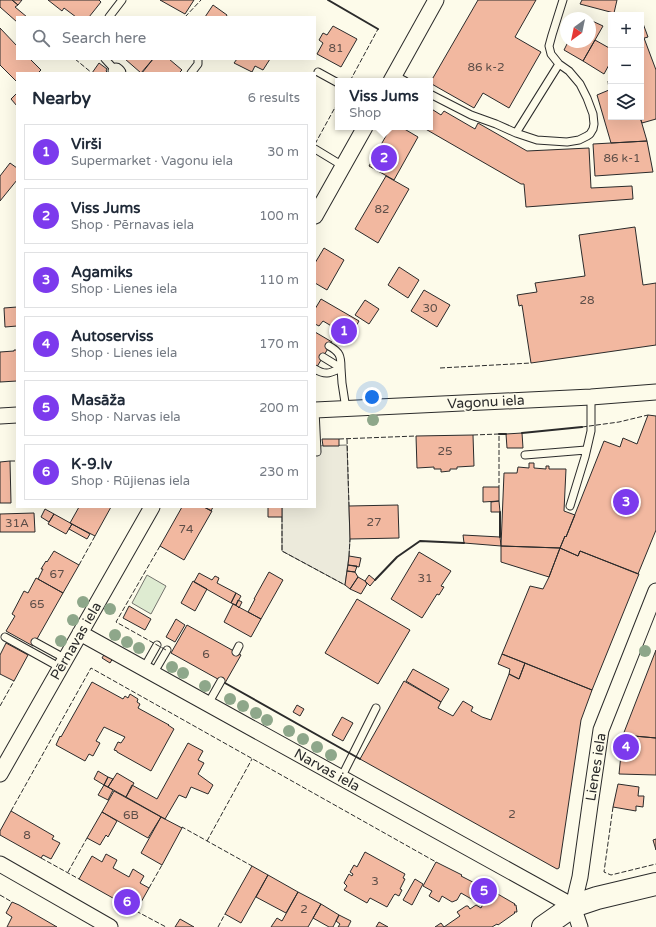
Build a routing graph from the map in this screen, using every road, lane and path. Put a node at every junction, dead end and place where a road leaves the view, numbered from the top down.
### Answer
1 (122, 0) edge
2 (436, 0) edge
3 (562, 0) edge
4 (110, 16) edge
5 (106, 60) edge
6 (198, 60) edge
7 (559, 64) junction
8 (117, 72) edge
9 (192, 72) edge
10 (318, 72) dead end
11 (397, 78) edge
12 (335, 81) edge
13 (433, 96) edge
14 (363, 130) edge
15 (516, 133) junction
16 (316, 150) edge
17 (343, 166) junction
18 (316, 214) edge
19 (329, 346) dead end
20 (323, 357) dead end
21 (341, 368) junction
22 (316, 370) edge
23 (656, 392) edge
24 (591, 397) junction
25 (346, 409) junction
26 (316, 410) edge
27 (16, 415) edge
28 (0, 416) edge
29 (316, 424) edge
30 (586, 450) junction
31 (318, 452) dead end
32 (525, 455) dead end
33 (570, 506) dead end
34 (151, 508) edge
35 (656, 591) edge
36 (80, 633) junction
37 (5, 637) dead end
38 (35, 642) dead end
39 (157, 645) dead end
40 (167, 650) dead end
41 (64, 664) junction
42 (149, 671) junction
43 (221, 681) dead end
44 (208, 704) junction
45 (376, 708) dead end
46 (0, 774) edge
47 (341, 778) junction
48 (0, 864) edge
49 (656, 884) edge
50 (573, 906) junction
51 (110, 927) edge
52 (543, 927) edge
53 (580, 927) edge

1 - 4 lane
2 - 11 street
3 - 7 lane
5 - 8 lane
6 - 9 lane
7 - 15 lane
7 - 15 lane
10 - 12 lane
13 - 15 lane
14 - 17 street
16 - 17 lane
17 - 18 street
19 - 21 lane
20 - 21 lane
21 - 22 lane
21 - 25 lane
23 - 24 street, Vagonu iela
24 - 25 street, Vagonu iela
24 - 30 lane
25 - 26 street, Vagonu iela
27 - 28 street
29 - 31 lane
30 - 32 lane
30 - 33 lane
34 - 36 street, Pērnavas iela
35 - 50 street, Lienes iela
36 - 41 street, Pērnavas iela
36 - 42 street, Narvas iela
37 - 41 lane
38 - 41 lane
39 - 42 lane
40 - 42 lane
41 - 46 street, Pērnavas iela
42 - 44 street, Narvas iela
43 - 44 lane
44 - 47 street, Narvas iela
45 - 47 lane
47 - 50 street, Narvas iela
48 - 51 street
49 - 50 main road
50 - 52 main road
50 - 53 street

